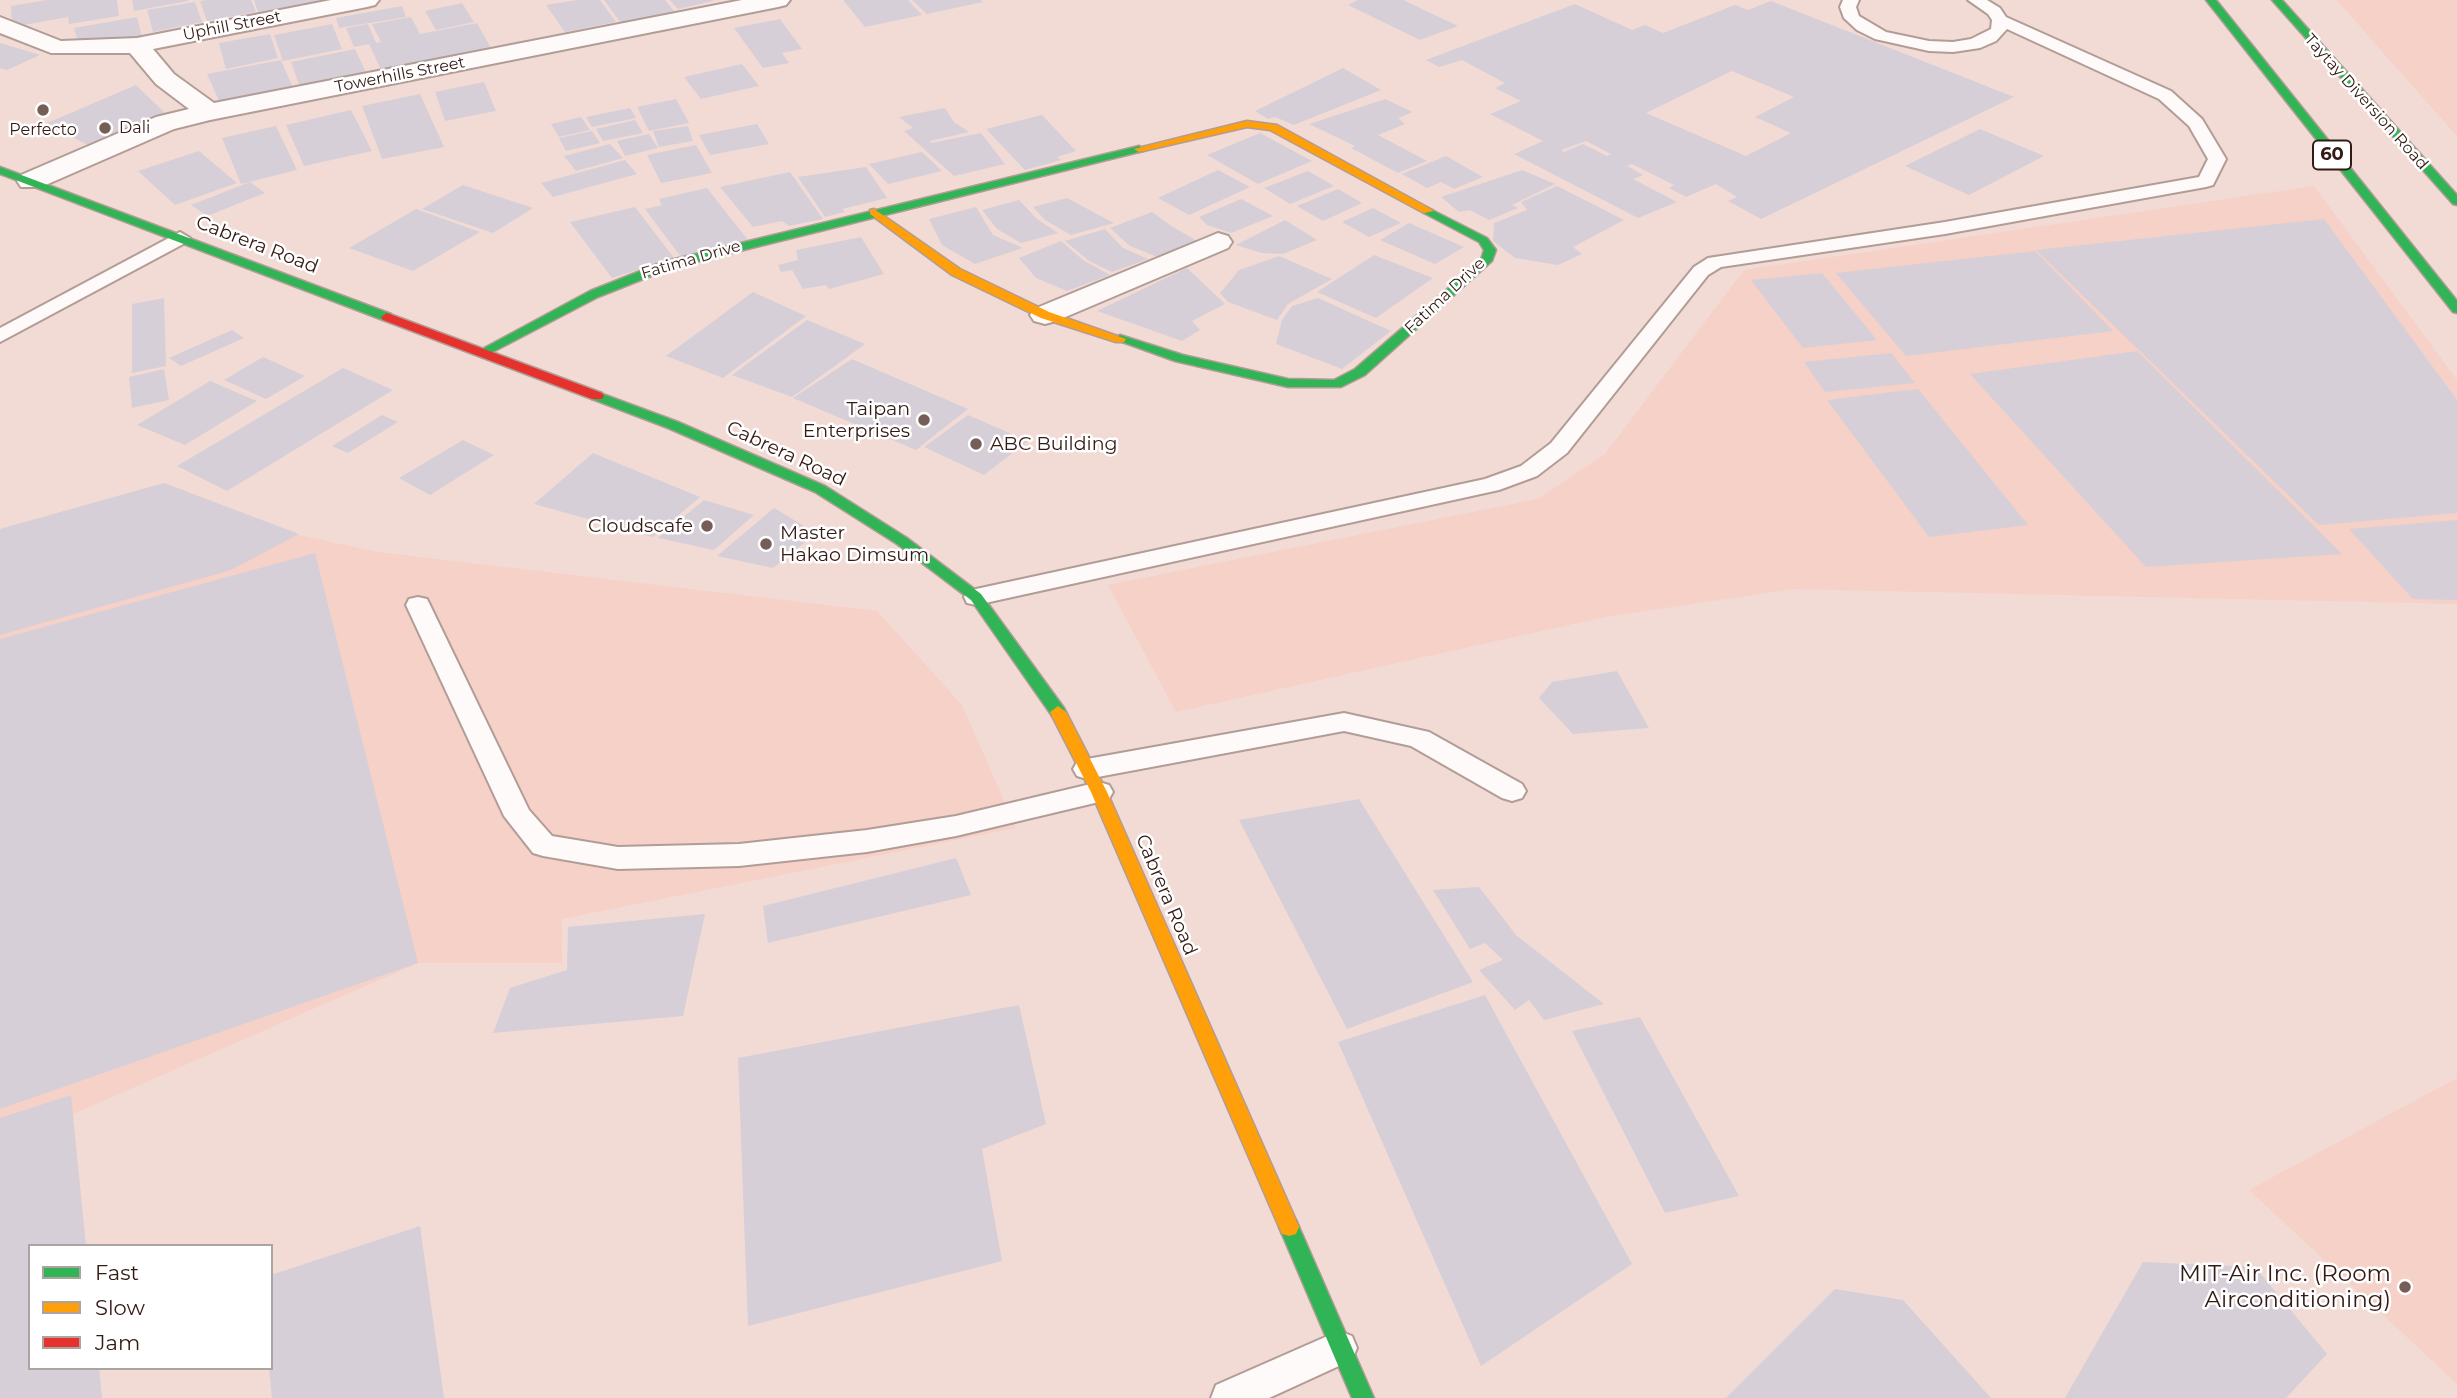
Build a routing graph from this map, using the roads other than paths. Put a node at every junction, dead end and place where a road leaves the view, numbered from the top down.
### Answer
1 (367, 0) edge
2 (778, 0) edge
3 (1851, 0) edge
4 (1976, 0) edge
5 (2211, 0) edge
6 (2277, 0) edge
7 (2000, 20) junction
8 (0, 24) edge
9 (137, 45) junction
10 (209, 112) junction
11 (0, 170) edge
12 (31, 181) junction
13 (2457, 202) edge
14 (874, 212) junction
15 (180, 238) junction
16 (1218, 242) dead end
17 (2457, 309) edge
18 (1045, 315) junction
19 (0, 336) edge
20 (481, 353) junction
21 (976, 597) junction
22 (418, 605) dead end
23 (1093, 780) junction
24 (1512, 791) dead end
25 (1339, 1348) junction
26 (1229, 1398) edge
27 (1363, 1398) edge

1 - 9 street, Uphill Street
2 - 10 street, Towerhills Street
3 - 7 lane
4 - 7 lane
5 - 17 main road, 60
6 - 13 main road, Taytay Diversion Road
7 - 21 lane
8 - 9 street, Uphill Street
9 - 10 street
10 - 12 street, Towerhills Street
11 - 12 main road, Cabrera Road
12 - 15 main road, Cabrera Road
14 - 18 main road, Fatima Drive
14 - 18 main road, Fatima Drive
14 - 20 main road, Fatima Drive
15 - 19 lane
15 - 20 main road, Cabrera Road
16 - 18 street
20 - 21 main road, Cabrera Road
21 - 23 main road, Cabrera Road
22 - 23 lane
23 - 24 lane
23 - 25 main road, Cabrera Road
25 - 26 lane
25 - 27 main road, Cabrera Road

